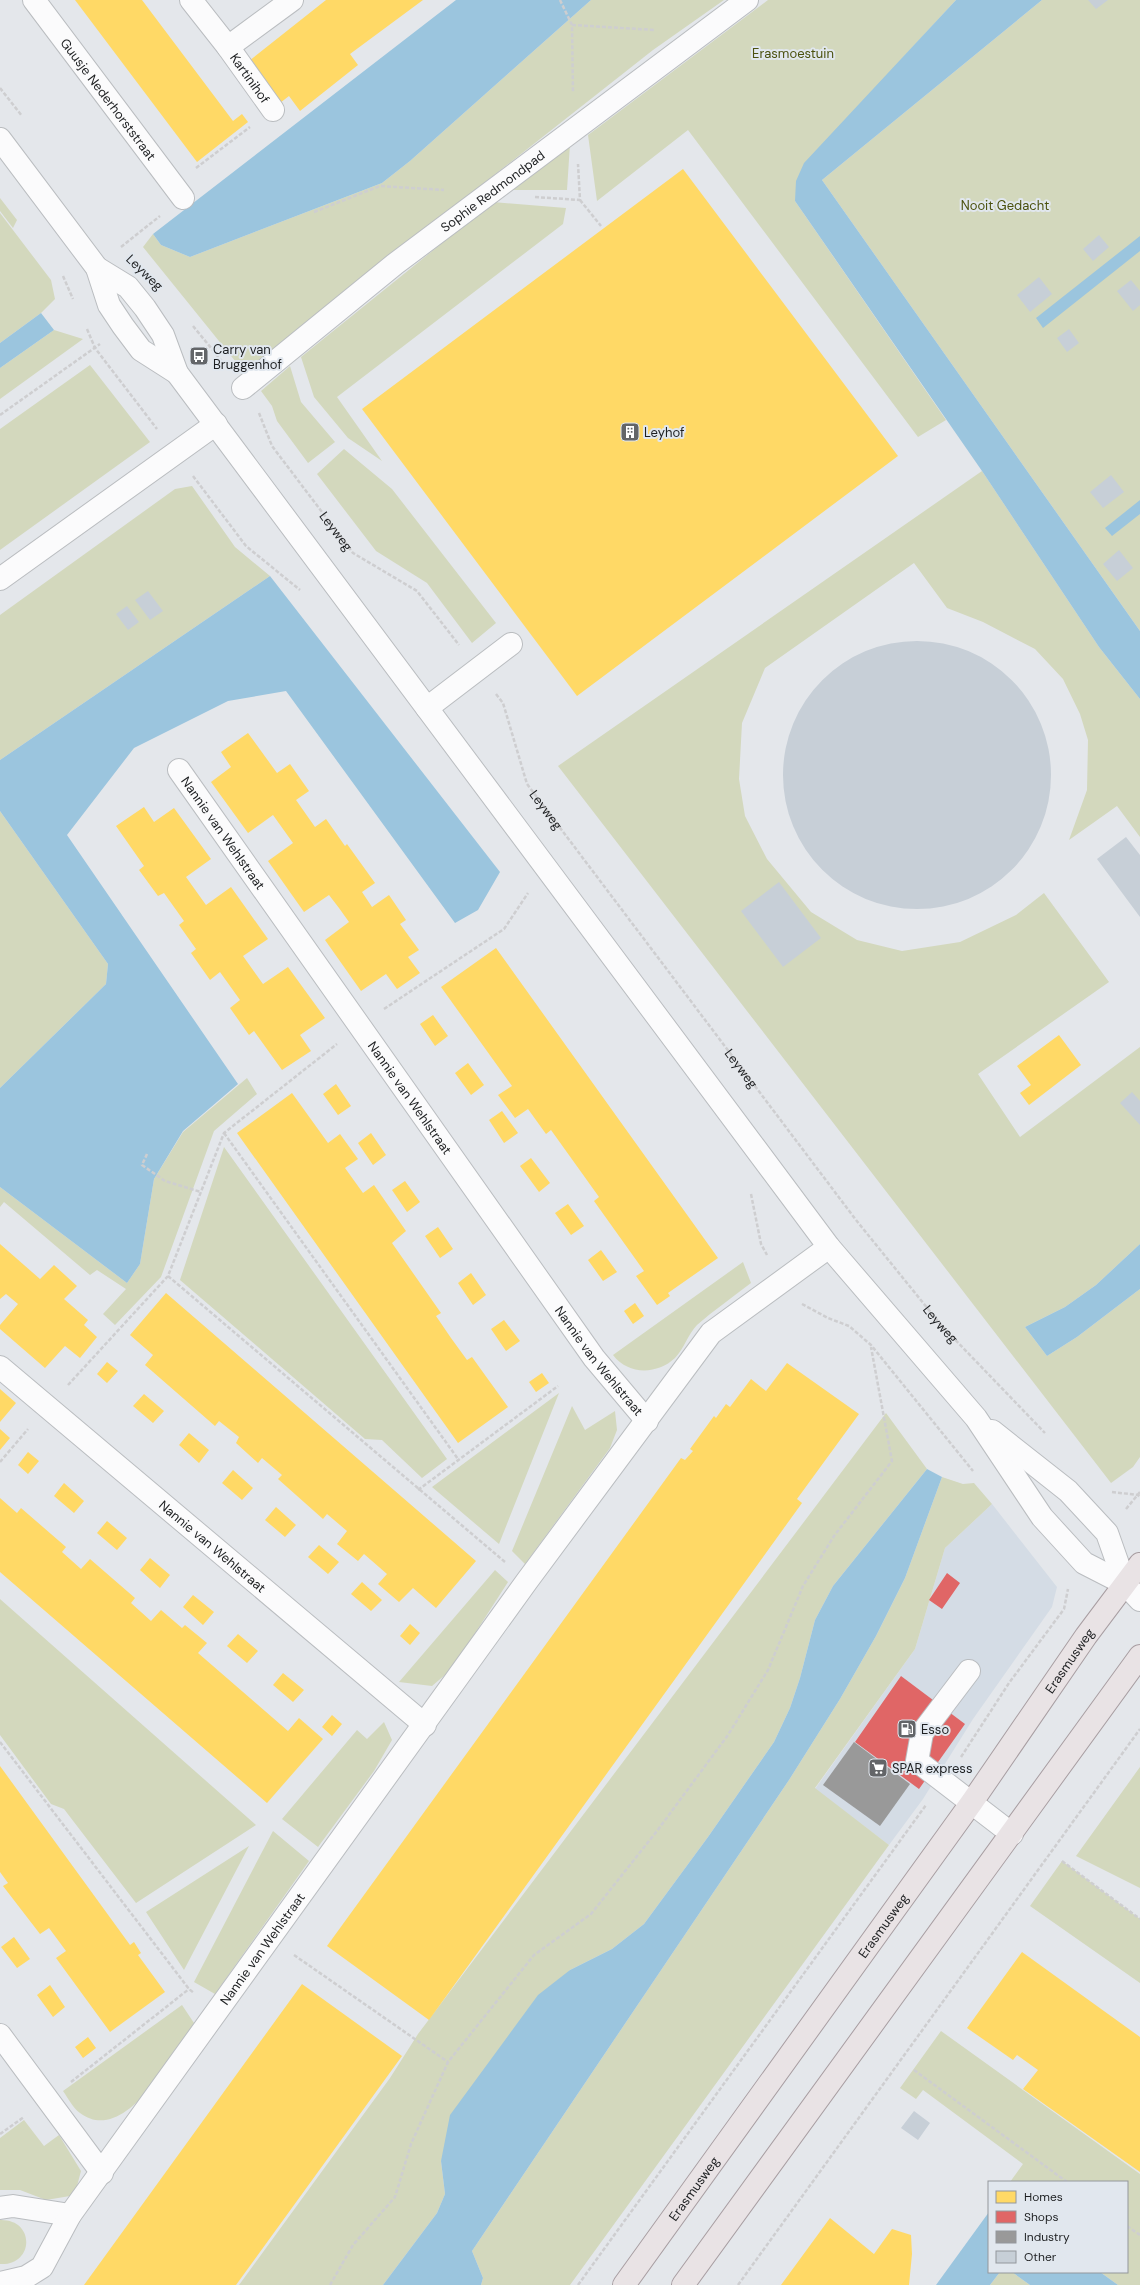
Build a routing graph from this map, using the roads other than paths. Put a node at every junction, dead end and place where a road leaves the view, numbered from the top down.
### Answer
1 (34, 0) edge
2 (191, 0) edge
3 (292, 0) edge
4 (747, 0) edge
5 (228, 47) junction
6 (273, 110) road end
7 (0, 139) edge
8 (178, 191) road end
9 (243, 388) road end
10 (216, 424) junction
11 (0, 579) edge
12 (512, 644) dead end
13 (427, 708) junction
14 (179, 770) dead end
15 (829, 1247) junction
16 (0, 1366) edge
17 (976, 1418) junction
18 (647, 1421) junction
19 (1140, 1564) edge
20 (1125, 1584) junction
21 (1140, 1600) edge
22 (1140, 1656) edge
23 (969, 1672) dead end
24 (425, 1726) junction
25 (972, 1802) junction
26 (1012, 1834) junction
27 (0, 2035) edge
28 (102, 2173) junction
29 (0, 2208) edge
30 (70, 2215) junction
31 (0, 2283) edge
32 (624, 2285) edge
33 (683, 2285) edge

1 - 8 street, Guusje Nederhorststraat
2 - 5 street, Kartinihof
3 - 5 street, Kartinihof
4 - 9 street, Sophie Redmondpad
5 - 6 street, Kartinihof
7 - 10 street
10 - 11 street
10 - 13 street
12 - 13 street
13 - 15 street
14 - 18 street, Nannie van Wehlstraat
15 - 17 street
15 - 18 street, Nannie van Wehlstraat
16 - 24 street, Nannie van Wehlstraat
17 - 20 street
17 - 20 street
18 - 24 street, Nannie van Wehlstraat
19 - 20 main road, Erasmusweg
20 - 21 street
20 - 25 main road, Erasmusweg
22 - 26 main road
23 - 25 street
24 - 28 street, Nannie van Wehlstraat
25 - 26 street
25 - 32 main road, Erasmusweg
26 - 33 main road
27 - 28 street
28 - 30 street, Nannie van Wehlstraat
29 - 30 street
30 - 31 street, Nannie van Wehlstraat

